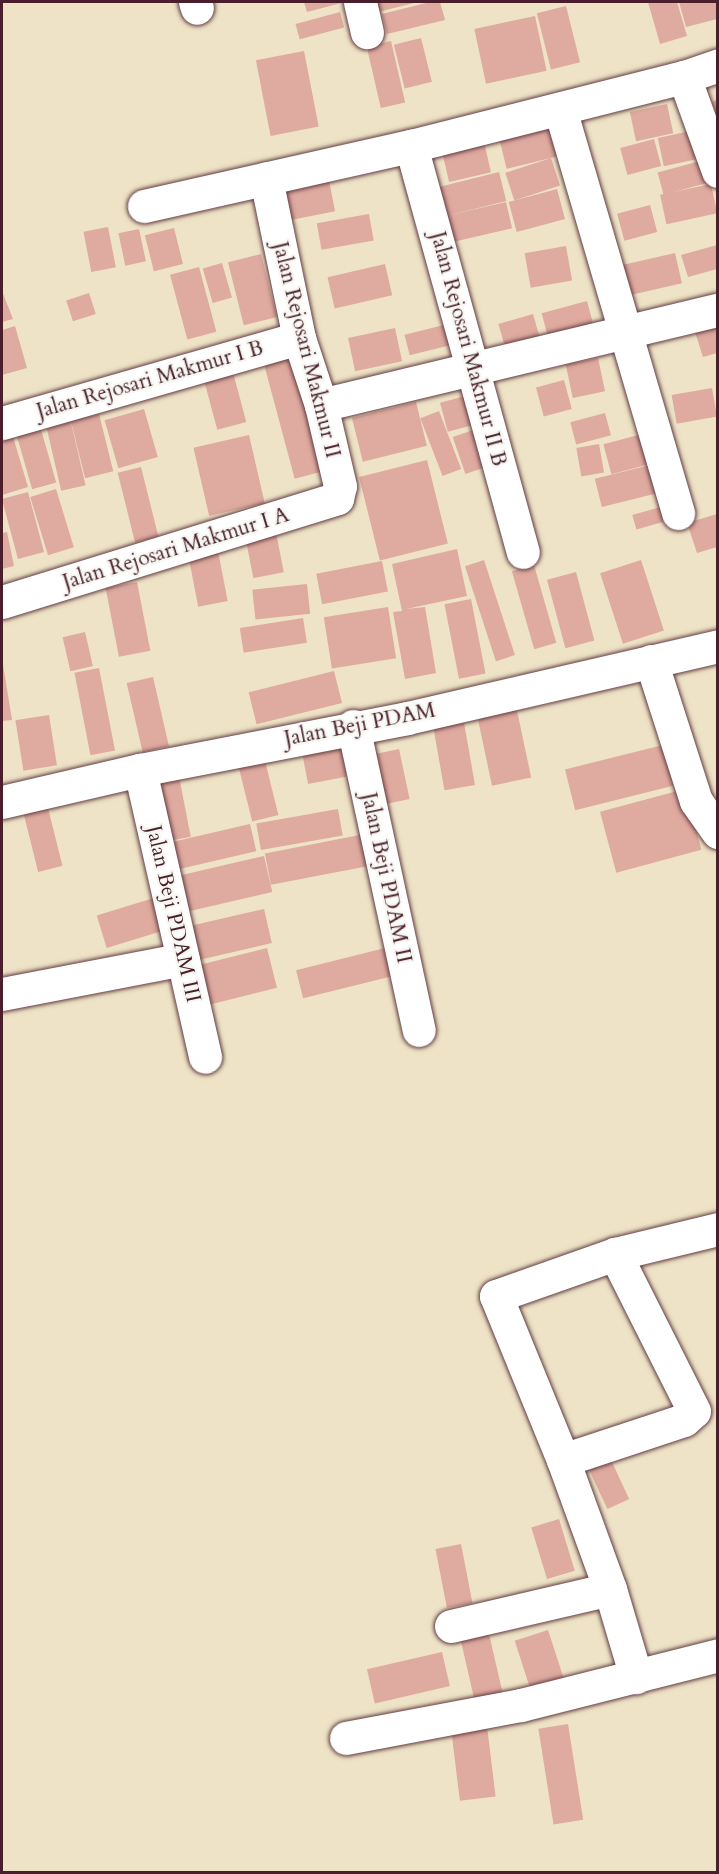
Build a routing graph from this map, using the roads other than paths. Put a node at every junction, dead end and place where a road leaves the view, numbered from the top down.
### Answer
1 (717, 65) edge
2 (684, 77) junction
3 (560, 109) junction
4 (411, 146) junction
5 (717, 171) edge
6 (266, 178) junction
7 (144, 206) dead end
8 (717, 310) edge
9 (627, 335) junction
10 (299, 338) junction
11 (475, 371) junction
12 (321, 405) junction
13 (2, 423) edge
14 (340, 486) joint
15 (678, 513) dead end
16 (524, 552) dead end
17 (2, 602) edge
18 (717, 645) edge
19 (651, 660) junction
20 (353, 726) junction
21 (140, 770) junction
22 (706, 799) edge
23 (2, 802) edge
24 (717, 832) edge
25 (183, 959) junction
26 (2, 994) edge
27 (419, 1030) dead end
28 (205, 1057) dead end
29 (717, 1229) edge
30 (615, 1254) junction
31 (563, 1460) junction
32 (610, 1589) junction
33 (451, 1626) dead end
34 (717, 1655) edge
35 (636, 1677) junction
36 (346, 1738) dead end

1 - 2 street
2 - 3 street
2 - 5 street
3 - 4 street
3 - 9 street
4 - 6 street
4 - 11 street, Jalan Rejosari Makmur II B
6 - 7 street
6 - 10 street, Jalan Rejosari Makmur II
8 - 9 street
9 - 11 street
9 - 15 street
10 - 12 street, Jalan Rejosari Makmur II
10 - 13 street, Jalan Rejosari Makmur I B
11 - 12 street
11 - 16 street, Jalan Rejosari Makmur II B
12 - 14 street, Jalan Rejosari Makmur II
14 - 17 street, Jalan Rejosari Makmur I A
18 - 19 street, Jalan Beji PDAM
19 - 20 street, Jalan Beji PDAM
19 - 22 street
20 - 21 street, Jalan Beji PDAM
20 - 27 street, Jalan Beji PDAM II
21 - 23 street, Jalan Beji PDAM
21 - 25 street, Jalan Beji PDAM III
22 - 24 street
25 - 26 street
25 - 28 street, Jalan Beji PDAM III
29 - 30 street
30 - 31 street
30 - 31 street
31 - 32 street
32 - 33 street
32 - 35 street
34 - 35 street
35 - 36 street

